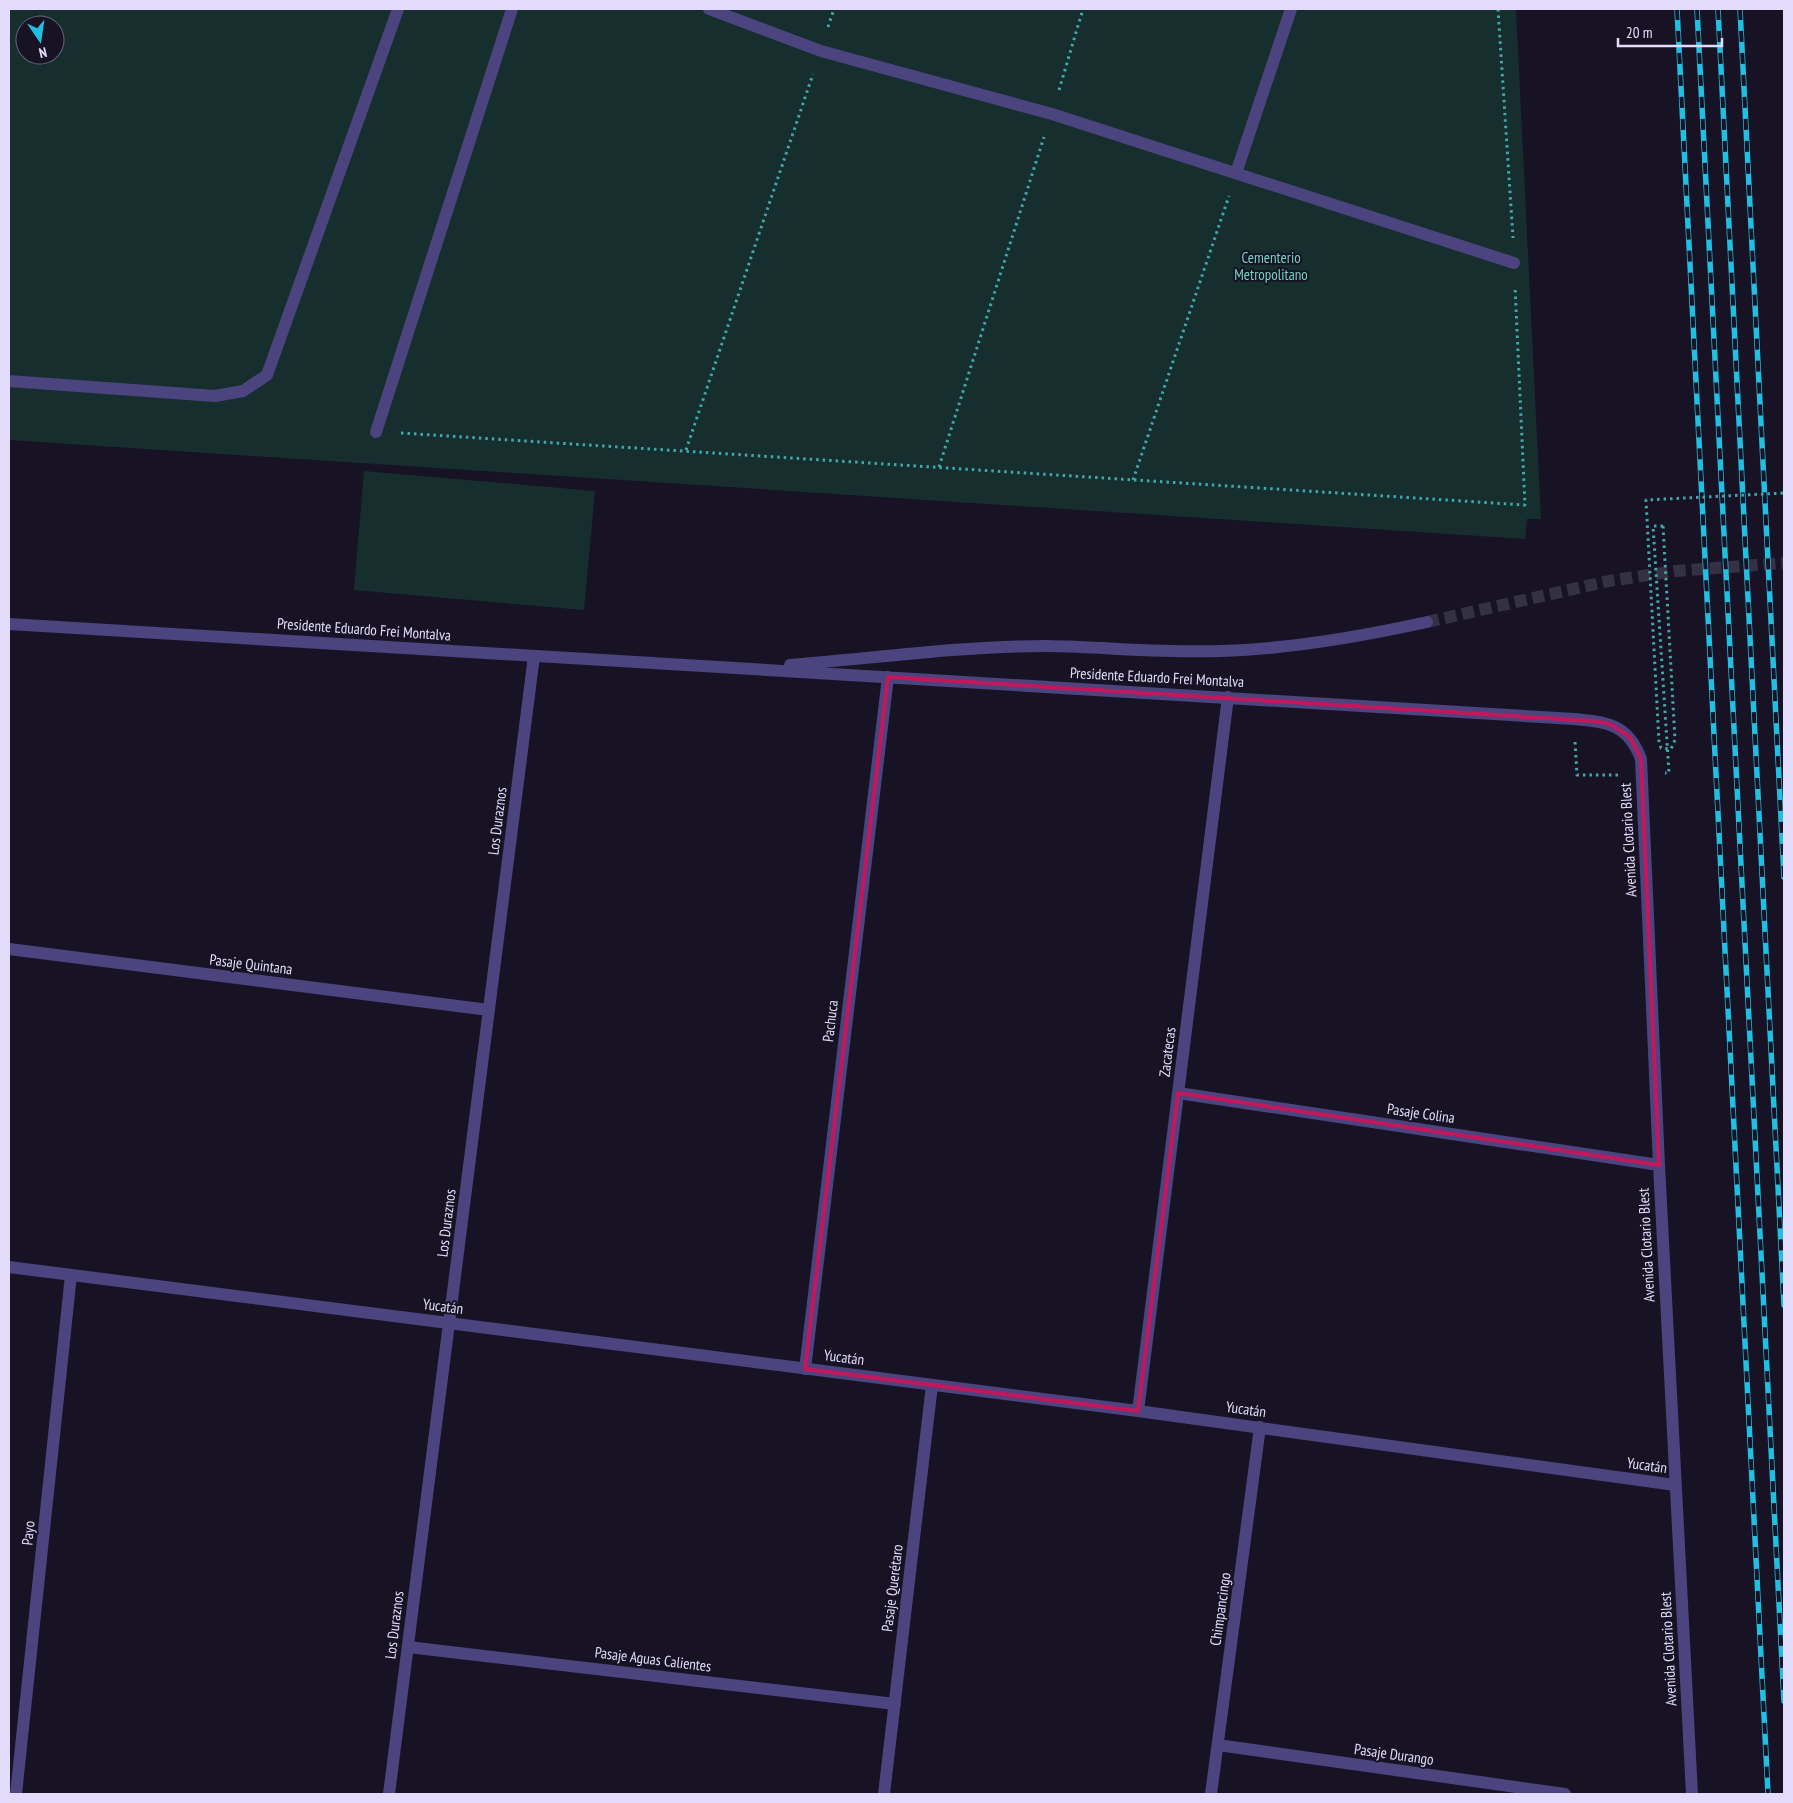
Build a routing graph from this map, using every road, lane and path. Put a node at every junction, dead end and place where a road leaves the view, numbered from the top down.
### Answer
1 (398, 9) edge
2 (512, 9) edge
3 (708, 9) edge
4 (1083, 9) edge
5 (1292, 9) edge
6 (1498, 9) edge
7 (821, 51) junction
8 (1052, 114) junction
9 (1236, 173) junction
10 (1514, 263) junction
11 (9, 381) edge
12 (376, 432) joint
13 (686, 450) junction
14 (938, 467) junction
15 (1134, 480) junction
16 (1784, 493) edge
17 (1427, 622) tunnel mouth
18 (9, 624) edge
19 (534, 656) junction
20 (718, 667) junction
21 (888, 677) junction
22 (1228, 697) junction
23 (1574, 719) junction
24 (1593, 721) joint
25 (1641, 775) junction
26 (9, 949) edge
27 (489, 1010) junction
28 (1178, 1093) junction
29 (1659, 1165) junction
30 (9, 1267) edge
31 (71, 1275) junction
32 (449, 1323) junction
33 (805, 1369) junction
34 (932, 1385) junction
35 (1138, 1411) junction
36 (1260, 1427) junction
37 (1675, 1485) junction
38 (408, 1647) junction
39 (895, 1704) junction
40 (1218, 1746) junction
41 (16, 1794) edge
42 (389, 1794) edge
43 (884, 1794) edge
44 (1211, 1794) edge
45 (1565, 1794) edge
46 (1692, 1794) edge

1 - 11 street
2 - 12 street
3 - 7 street
4 - 8 path
5 - 9 street
6 - 10 path
7 - 8 street
7 - 13 path
8 - 9 street
8 - 14 path
9 - 10 street
9 - 15 path
10 - 15 path
12 - 13 path
13 - 14 path
14 - 15 path
16 - 25 path, bridge
17 - 20 street, Presidente Eduardo Frei Montalva
18 - 19 street, Presidente Eduardo Frei Montalva
19 - 20 street, Presidente Eduardo Frei Montalva
19 - 27 street, Los Duraznos
20 - 21 street, Presidente Eduardo Frei Montalva
21 - 22 street, Presidente Eduardo Frei Montalva
21 - 33 street, Pachuca
22 - 23 street, Presidente Eduardo Frei Montalva
22 - 28 street, Zacatecas
23 - 24 street, Presidente Eduardo Frei Montalva
23 - 25 path
24 - 25 street, Avenida Clotario Blest
25 - 29 street, Avenida Clotario Blest
26 - 27 street, Pasaje Quintana
27 - 32 street, Los Duraznos
28 - 29 street, Pasaje Colina
28 - 35 street, Zacatecas
29 - 37 street, Avenida Clotario Blest
30 - 31 street, Yucatán
31 - 32 street, Yucatán
31 - 41 street, Payo
32 - 33 street, Yucatán
32 - 38 street, Los Duraznos
33 - 34 street, Yucatán
34 - 35 street, Yucatán
34 - 39 street, Pasaje Querétaro
35 - 36 street, Yucatán
36 - 37 street, Yucatán
36 - 40 street, Chimpancingo
37 - 46 street, Avenida Clotario Blest
38 - 39 street, Pasaje Aguas Calientes
38 - 42 street, Los Duraznos
39 - 43 street, Pasaje Querétaro
40 - 44 street, Chimpancingo
40 - 45 street, Pasaje Durango

